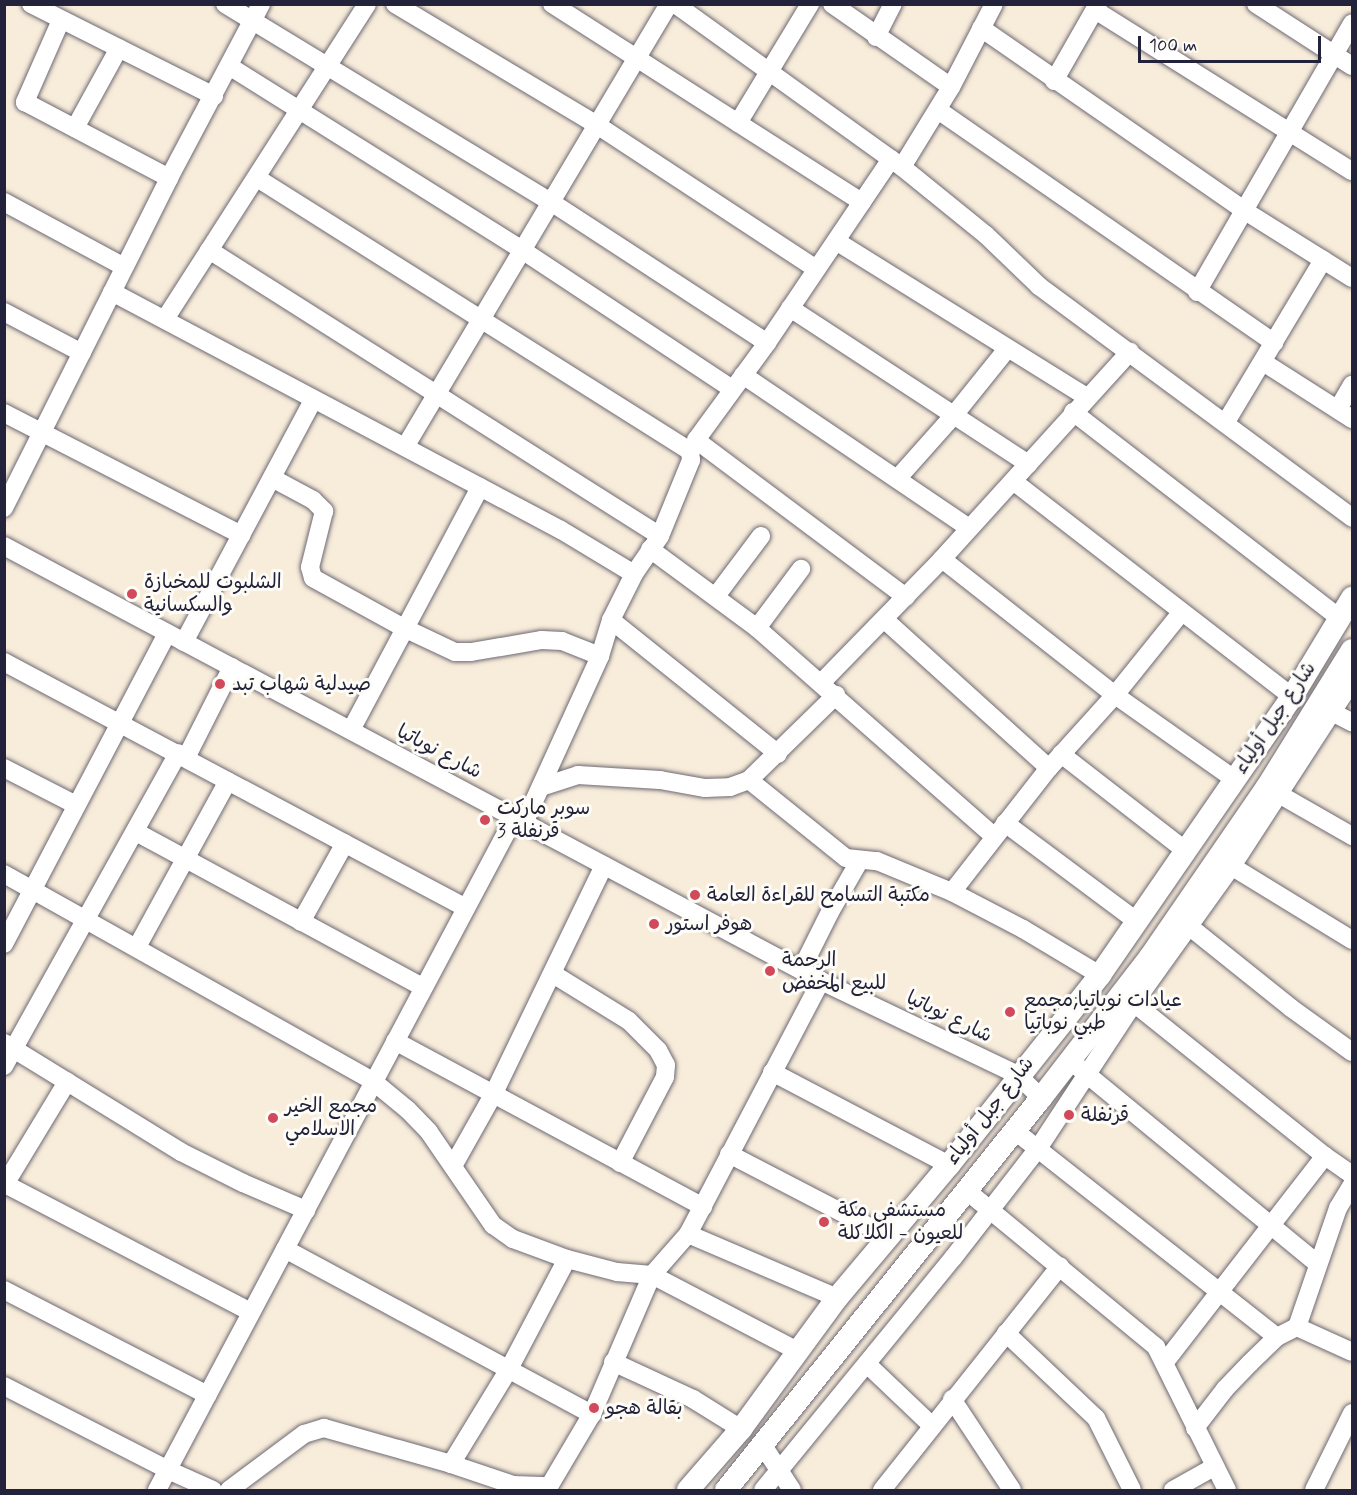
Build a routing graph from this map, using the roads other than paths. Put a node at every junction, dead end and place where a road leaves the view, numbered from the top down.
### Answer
1 (31, 4) edge
2 (225, 4) edge
3 (368, 4) edge
4 (395, 4) edge
5 (552, 4) edge
6 (669, 4) edge
7 (675, 4) edge
8 (810, 4) edge
9 (832, 4) edge
10 (893, 4) edge
11 (1256, 4) edge
12 (1096, 7) edge
13 (257, 12) edge
14 (984, 13) edge
15 (61, 20) junction
16 (1353, 23) edge
17 (876, 37) junction
18 (119, 48) junction
19 (1334, 55) junction
20 (636, 59) junction
21 (229, 66) junction
22 (1353, 66) edge
23 (328, 68) junction
24 (771, 71) junction
25 (1054, 81) junction
26 (951, 87) junction
27 (213, 96) junction
28 (301, 109) junction
29 (938, 110) junction
30 (738, 123) junction
31 (597, 125) junction
32 (75, 128) junction
33 (1289, 134) junction
34 (897, 163) junction
35 (1353, 171) edge
36 (169, 178) junction
37 (257, 178) junction
38 (4, 202) edge
39 (551, 202) junction
40 (862, 202) junction
41 (1245, 211) junction
42 (836, 241) junction
43 (209, 250) junction
44 (522, 250) junction
45 (1323, 260) junction
46 (124, 267) junction
47 (816, 269) junction
48 (1353, 278) edge
49 (112, 292) junction
50 (1197, 292) junction
51 (790, 308) junction
52 (4, 312) edge
53 (480, 318) junction
54 (165, 319) junction
55 (767, 343) junction
56 (1274, 343) junction
57 (1007, 349) junction
58 (1130, 352) junction
59 (82, 353) junction
60 (1263, 362) junction
61 (738, 382) junction
62 (1353, 385) edge
63 (436, 393) junction
64 (1087, 397) junction
65 (314, 400) junction
66 (4, 412) edge
67 (1073, 412) junction
68 (1345, 414) edge
69 (954, 415) junction
70 (1226, 422) junction
71 (44, 433) junction
72 (694, 446) junction
73 (405, 447) junction
74 (1028, 464) junction
75 (272, 478) junction
76 (897, 479) junction
77 (1013, 481) junction
78 (480, 487) junction
79 (4, 508) edge
80 (1353, 518) edge
81 (969, 528) junction
82 (241, 535) junction
83 (760, 536) dead end
84 (655, 543) junction
85 (4, 546) edge
86 (942, 559) junction
87 (801, 569) dead end
88 (634, 574) junction
89 (716, 596) junction
90 (906, 597) junction
91 (1353, 598) edge
92 (1181, 613) junction
93 (1340, 618) junction
94 (611, 620) junction
95 (885, 620) junction
96 (404, 628) junction
97 (757, 628) junction
98 (167, 633) junction
99 (184, 642) junction
100 (1353, 650) edge
101 (600, 656) junction
102 (4, 662) edge
103 (232, 667) junction
104 (1353, 681) edge
105 (821, 683) junction
106 (836, 695) junction
107 (1115, 695) junction
108 (1292, 697) junction
109 (1326, 709) junction
110 (122, 722) junction
111 (1353, 722) edge
112 (351, 730) junction
113 (778, 754) junction
114 (182, 756) junction
115 (1055, 761) junction
116 (4, 768) edge
117 (1234, 779) junction
118 (749, 780) junction
119 (228, 781) junction
120 (541, 786) junction
121 (1274, 791) junction
122 (76, 805) junction
123 (519, 820) junction
124 (999, 830) junction
125 (136, 832) junction
126 (1353, 836) edge
127 (345, 843) junction
128 (1186, 851) junction
129 (186, 858) junction
130 (860, 860) junction
131 (1226, 862) junction
132 (604, 865) junction
133 (4, 874) edge
134 (33, 890) junction
135 (952, 892) junction
136 (466, 908) junction
137 (87, 919) junction
138 (1138, 921) junction
139 (301, 922) junction
140 (1184, 922) junction
141 (1353, 940) edge
142 (4, 944) edge
143 (137, 947) junction
144 (801, 970) junction
145 (553, 974) junction
146 (1100, 975) junction
147 (821, 981) junction
148 (423, 987) junction
149 (1128, 998) junction
150 (395, 1041) junction
151 (9, 1046) edge
152 (1353, 1052) edge
153 (4, 1066) edge
154 (1079, 1067) junction
155 (772, 1072) junction
156 (1018, 1075) junction
157 (67, 1082) junction
158 (374, 1082) junction
159 (493, 1095) junction
160 (1041, 1098) junction
161 (1015, 1131) junction
162 (1039, 1147) junction
163 (729, 1154) junction
164 (1325, 1156) junction
165 (620, 1163) junction
166 (950, 1165) junction
167 (453, 1166) junction
168 (1353, 1175) edge
169 (5, 1185) edge
170 (1353, 1185) edge
171 (967, 1191) junction
172 (703, 1207) junction
173 (306, 1210) junction
174 (991, 1210) junction
175 (1345, 1210) edge
176 (1271, 1226) junction
177 (688, 1234) junction
178 (887, 1236) junction
179 (927, 1239) junction
180 (285, 1249) junction
181 (953, 1258) junction
182 (567, 1259) junction
183 (1318, 1264) junction
184 (1059, 1266) junction
185 (652, 1275) junction
186 (4, 1290) edge
187 (1221, 1290) junction
188 (837, 1298) junction
189 (251, 1312) junction
190 (862, 1321) junction
191 (1297, 1327) junction
192 (1005, 1333) junction
193 (1277, 1337) junction
194 (886, 1341) junction
195 (799, 1352) junction
196 (1353, 1352) edge
197 (613, 1362) junction
198 (1165, 1362) junction
199 (867, 1364) junction
200 (824, 1369) junction
201 (510, 1370) junction
202 (4, 1386) edge
203 (848, 1388) junction
204 (207, 1395) junction
205 (952, 1399) junction
206 (1353, 1413) edge
207 (592, 1414) junction
208 (932, 1426) junction
209 (1195, 1428) junction
210 (741, 1429) junction
211 (762, 1444) junction
212 (451, 1464) junction
213 (1214, 1467) junction
214 (168, 1470) junction
215 (780, 1470) junction
216 (548, 1488) edge
217 (1180, 1489) edge
218 (885, 1490) edge
219 (157, 1491) edge
220 (213, 1491) edge
221 (230, 1491) edge
222 (688, 1491) edge
223 (726, 1491) edge
224 (763, 1491) edge
225 (792, 1491) edge
226 (1012, 1491) edge
227 (1132, 1491) edge
228 (1227, 1491) edge
229 (1314, 1491) edge

1 - 15 street
2 - 13 street
3 - 23 street
4 - 31 street
5 - 20 street
6 - 20 street
7 - 24 street
8 - 24 street
9 - 17 street
10 - 17 street
11 - 19 street
12 - 25 street
12 - 33 street
13 - 21 street
13 - 23 street
14 - 25 street
14 - 26 street
15 - 18 street
15 - 32 street
16 - 19 street
17 - 26 street
18 - 27 street
18 - 32 street
19 - 22 street
19 - 33 street
20 - 30 street
20 - 31 street
21 - 27 street
21 - 28 street
23 - 28 street
23 - 39 street
24 - 30 street
24 - 34 street
25 - 41 street
26 - 29 street
27 - 36 street
28 - 37 street
28 - 44 street
29 - 34 street
29 - 50 street
30 - 40 street
31 - 39 street
31 - 47 street
32 - 36 street
33 - 35 street
33 - 41 street
34 - 40 street
34 - 58 street
36 - 46 street
37 - 43 street
37 - 53 street
38 - 46 street
39 - 44 street
39 - 55 street
40 - 42 street
41 - 45 street
41 - 50 street
42 - 47 street
42 - 57 street
43 - 54 street
43 - 63 street
44 - 53 street
44 - 61 street
45 - 48 street
45 - 56 street
46 - 49 street
47 - 51 street
49 - 54 street
49 - 59 street
50 - 56 street
51 - 55 street
51 - 69 street
52 - 59 street
53 - 63 street
53 - 72 street
54 - 65 street
55 - 61 street
56 - 60 street
57 - 64 street
57 - 69 street
58 - 64 street
58 - 70 street
59 - 71 street
60 - 68 street
60 - 70 street
61 - 72 street
61 - 76 street
62 - 68 street
63 - 73 street
63 - 84 street
64 - 67 street
65 - 73 street
65 - 75 street
66 - 71 street
67 - 74 street
67 - 93 street
69 - 74 street
69 - 76 street
70 - 80 street
71 - 79 street
71 - 82 street
72 - 84 street
72 - 90 street
73 - 78 street
74 - 77 street
75 - 82 street
75 - 96 street
76 - 81 street
77 - 81 street
77 - 92 street
78 - 88 street
78 - 96 street
81 - 86 street
82 - 99 street
83 - 89 street
84 - 88 street
84 - 89 street
85 - 98 street, شارع نوباتيا
86 - 90 street
86 - 107 street
87 - 97 street
88 - 94 street
89 - 97 street
90 - 95 street
91 - 93 main road, شارع جبل أولياء
92 - 107 street
92 - 108 street
93 - 108 main road, شارع جبل أولياء
94 - 101 street
94 - 113 street
95 - 105 street
95 - 115 street
96 - 101 street
96 - 112 street
97 - 105 street
98 - 99 street, شارع نوباتيا
98 - 110 street
99 - 103 street, شارع نوباتيا
100 - 109 main road, شارع جبل أولياء
101 - 120 street
102 - 110 street
103 - 112 street, شارع نوباتيا
103 - 114 street
104 - 109 street
105 - 106 street
106 - 113 street
106 - 124 street
107 - 115 street
107 - 117 street
108 - 117 main road, شارع جبل أولياء
109 - 111 street
109 - 121 main road, شارع جبل أولياء
110 - 114 street
110 - 122 street
112 - 123 street, شارع نوباتيا
113 - 118 street
114 - 119 street
114 - 125 street
115 - 124 street
115 - 128 street
116 - 122 street
117 - 128 main road, شارع جبل أولياء
118 - 120 street
118 - 130 street
119 - 127 street
119 - 129 street
120 - 123 street
121 - 126 street
121 - 131 main road, شارع جبل أولياء
122 - 134 street
123 - 132 street, شارع نوباتيا
123 - 136 street
124 - 135 street
124 - 138 street
125 - 129 street
125 - 137 street
127 - 136 street
127 - 139 street
128 - 138 main road, شارع جبل أولياء
129 - 139 street
129 - 143 street
130 - 135 street
130 - 144 street
131 - 140 main road, شارع جبل أولياء
131 - 141 street
132 - 144 street, شارع نوباتيا
132 - 145 street
133 - 134 street
134 - 137 street
134 - 142 street
135 - 146 street
136 - 148 street
137 - 143 street
137 - 151 street
138 - 146 main road, شارع جبل أولياء
139 - 148 street
140 - 149 main road, شارع جبل أولياء
140 - 152 street
143 - 158 street
144 - 147 street, شارع نوباتيا
145 - 159 street
145 - 165 street
146 - 156 main road, شارع جبل أولياء
147 - 155 street
147 - 156 street, شارع نوباتيا
148 - 150 street
149 - 154 main road, شارع جبل أولياء
149 - 164 street
150 - 158 street
150 - 159 street
151 - 153 street
151 - 157 street
154 - 160 main road, شارع جبل أولياء
154 - 162 street
154 - 176 street
155 - 163 street
155 - 166 street
156 - 160 street, شارع نوباتيا
156 - 166 main road, شارع جبل أولياء
157 - 169 street
157 - 173 street
158 - 167 street
158 - 173 street
159 - 165 street
159 - 167 street
160 - 161 main road, شارع جبل أولياء
161 - 162 street
161 - 171 main road, شارع جبل أولياء
162 - 174 street
162 - 187 street
163 - 172 street
163 - 178 street
164 - 168 street
164 - 176 street
165 - 172 street
166 - 178 main road, شارع جبل أولياء
167 - 182 street
169 - 189 street
170 - 175 street
171 - 174 street
171 - 179 main road, شارع جبل أولياء
172 - 177 street
173 - 180 street
174 - 181 street
174 - 184 street
175 - 183 street
176 - 183 street
176 - 187 street
177 - 185 street
177 - 188 street
178 - 188 main road, شارع جبل أولياء
179 - 181 street
179 - 190 main road, شارع جبل أولياء
180 - 189 street
180 - 201 street
181 - 194 street
182 - 185 street
182 - 201 street
183 - 191 street
184 - 192 street
184 - 198 street
185 - 195 street
185 - 197 street
186 - 204 street
187 - 193 street
187 - 198 street
188 - 195 main road, شارع جبل أولياء
189 - 204 street
190 - 194 street
190 - 200 main road, شارع جبل أولياء
191 - 193 street
191 - 196 street
192 - 205 street
192 - 227 street
193 - 209 street
194 - 199 street
195 - 210 main road, شارع جبل أولياء
197 - 207 street
197 - 210 street
198 - 209 street
199 - 203 street
199 - 208 street
200 - 203 street
200 - 211 main road, شارع جبل أولياء
201 - 207 street
201 - 212 street
202 - 214 street
203 - 215 street
204 - 214 street
205 - 208 street
205 - 226 street
206 - 229 street
207 - 216 street
208 - 218 street
209 - 213 street
210 - 222 main road, شارع جبل أولياء
211 - 215 street
211 - 223 main road, شارع جبل أولياء
212 - 216 street
212 - 221 street
213 - 217 street
213 - 228 street
214 - 219 street
214 - 220 street
215 - 224 street
215 - 225 street

